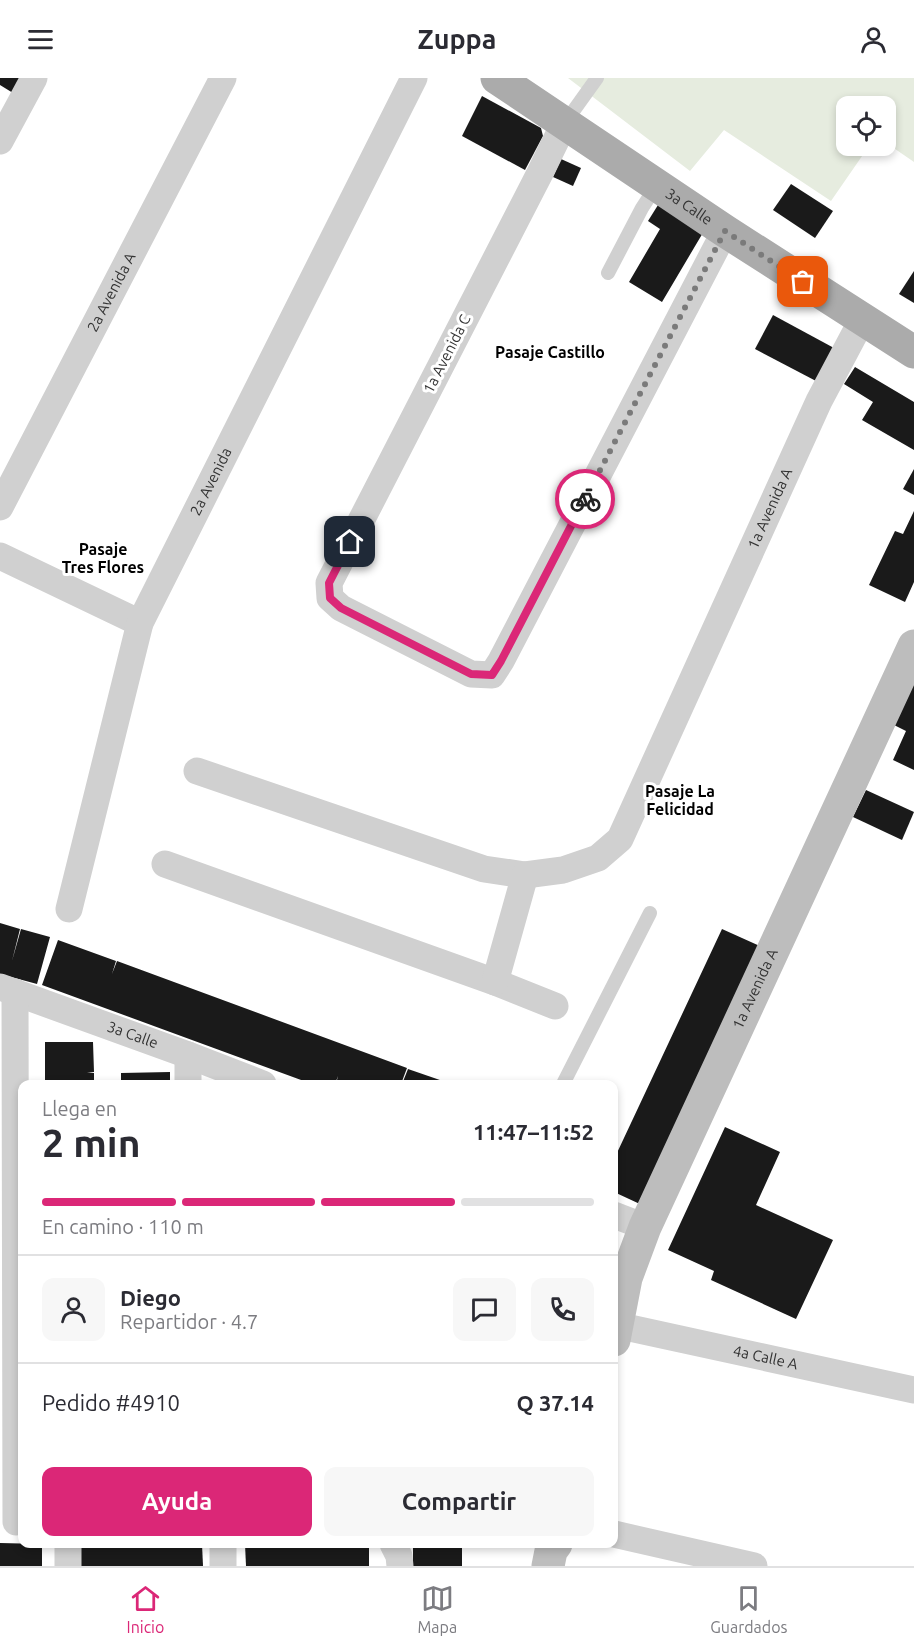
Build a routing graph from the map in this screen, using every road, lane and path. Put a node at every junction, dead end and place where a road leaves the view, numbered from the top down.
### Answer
1 (34, 78) edge
2 (223, 78) edge
3 (414, 78) edge
4 (497, 78) edge
5 (597, 78) edge
6 (564, 124) junction
7 (0, 141) edge
8 (657, 185) junction
9 (725, 231) junction
10 (608, 273) dead end
11 (862, 320) junction
12 (914, 352) edge
13 (0, 507) edge
14 (0, 556) edge
15 (140, 623) junction
16 (914, 646) edge
17 (197, 771) dead end
18 (165, 864) dead end
19 (525, 875) junction
20 (69, 909) dead end
21 (650, 913) dead end
22 (495, 982) junction
23 (7, 990) edge
24 (555, 1006) dead end
25 (188, 1055) junction
26 (188, 1080) edge
27 (253, 1080) edge
28 (565, 1080) edge
29 (618, 1217) edge
30 (645, 1227) junction
31 (618, 1317) edge
32 (618, 1333) edge
33 (913, 1388) edge
34 (13, 1522) edge
35 (618, 1535) edge
36 (68, 1548) edge
37 (223, 1548) edge
38 (395, 1548) edge
39 (553, 1548) edge
40 (743, 1565) edge
41 (68, 1566) edge
42 (223, 1566) edge
43 (400, 1566) edge
44 (548, 1566) edge

1 - 7 street
2 - 13 street, 2a Avenida A
3 - 15 street, 2a Avenida
4 - 6 main road, 3a Calle
5 - 6 lane
6 - 8 main road, 3a Calle
6 - 9 street, 1a Avenida C
8 - 9 main road, 3a Calle
8 - 10 lane
9 - 11 main road, 3a Calle
11 - 12 main road, 3a Calle
11 - 19 street, 1a Avenida A
14 - 15 street
15 - 20 street, 2a Avenida
16 - 30 street, 1a Avenida A
17 - 19 street, 1a Avenida A
18 - 22 street
19 - 22 street
21 - 28 lane
22 - 24 street
23 - 25 street, 3a Calle
23 - 34 street
25 - 26 street
25 - 27 street, 3a Calle
29 - 30 street
30 - 31 street, 1a Avenida A
32 - 33 street, 4a Calle A
35 - 40 street
36 - 41 street
37 - 42 street
38 - 43 street
39 - 44 street

